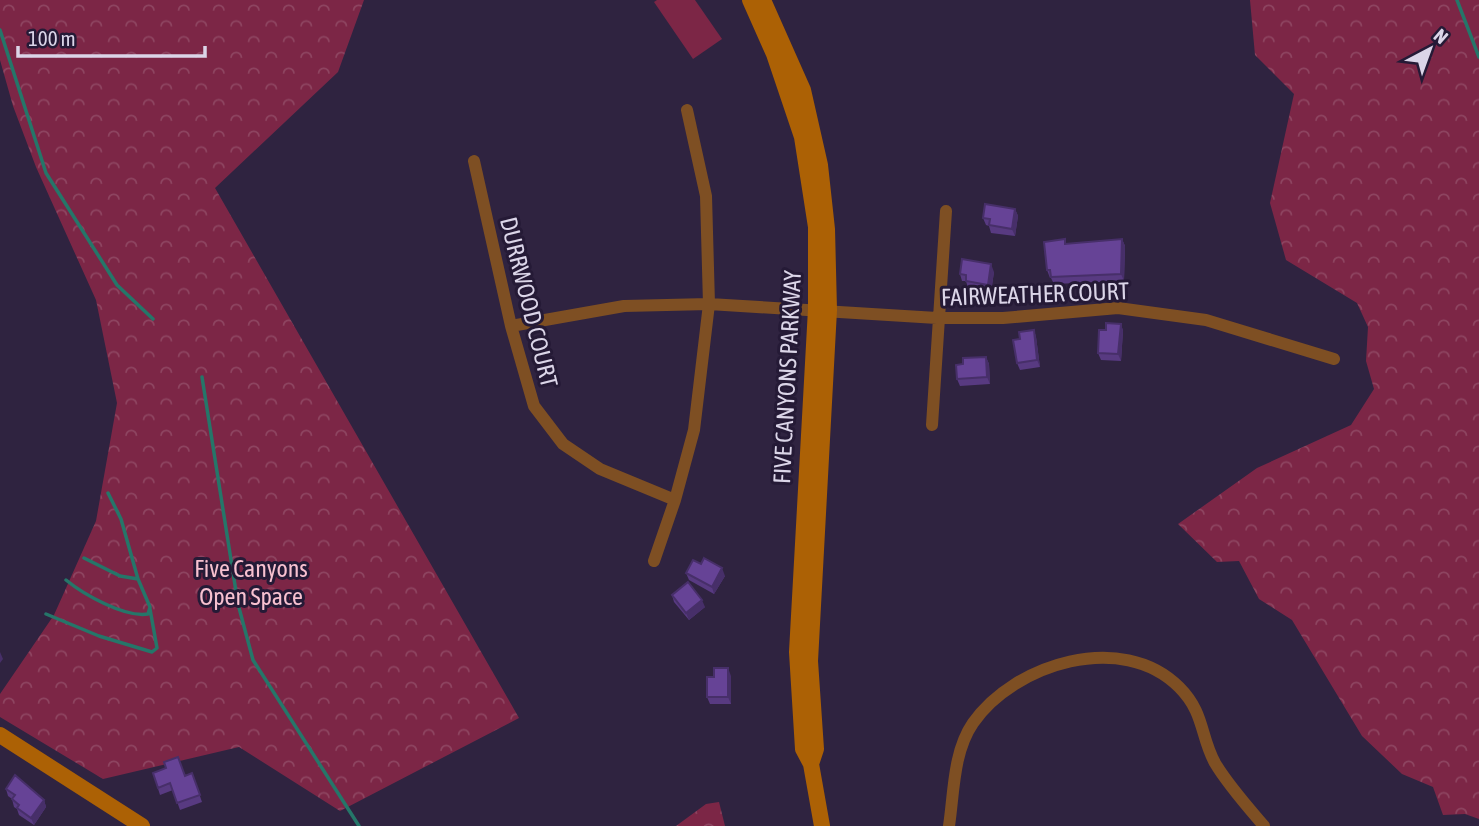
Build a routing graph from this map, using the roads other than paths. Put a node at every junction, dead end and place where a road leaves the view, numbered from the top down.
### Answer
1 (750, 0) edge
2 (763, 0) edge
3 (687, 110) dead end
4 (474, 161) dead end
5 (946, 211) dead end
6 (709, 304) junction
7 (822, 310) junction
8 (937, 318) junction
9 (511, 326) junction
10 (1334, 359) dead end
11 (932, 425) dead end
12 (675, 500) junction
13 (654, 561) dead end
14 (0, 735) edge
15 (142, 826) edge
16 (822, 826) edge
17 (948, 826) edge
18 (1264, 826) edge

1 - 7 main road, FIVE CANYONS PARKWAY
2 - 7 main road, FIVE CANYONS PARKWAY
3 - 6 street
4 - 9 street, DURRWOOD COURT
5 - 8 street
6 - 7 street, FAIRWEATHER COURT
6 - 9 street, FAIRWEATHER COURT
6 - 12 street
7 - 8 street, FAIRWEATHER COURT
7 - 16 main road, FIVE CANYONS PARKWAY
8 - 10 street, FAIRWEATHER COURT
8 - 11 street
9 - 12 street, DURRWOOD COURT
12 - 13 street
14 - 15 main road
17 - 18 street

